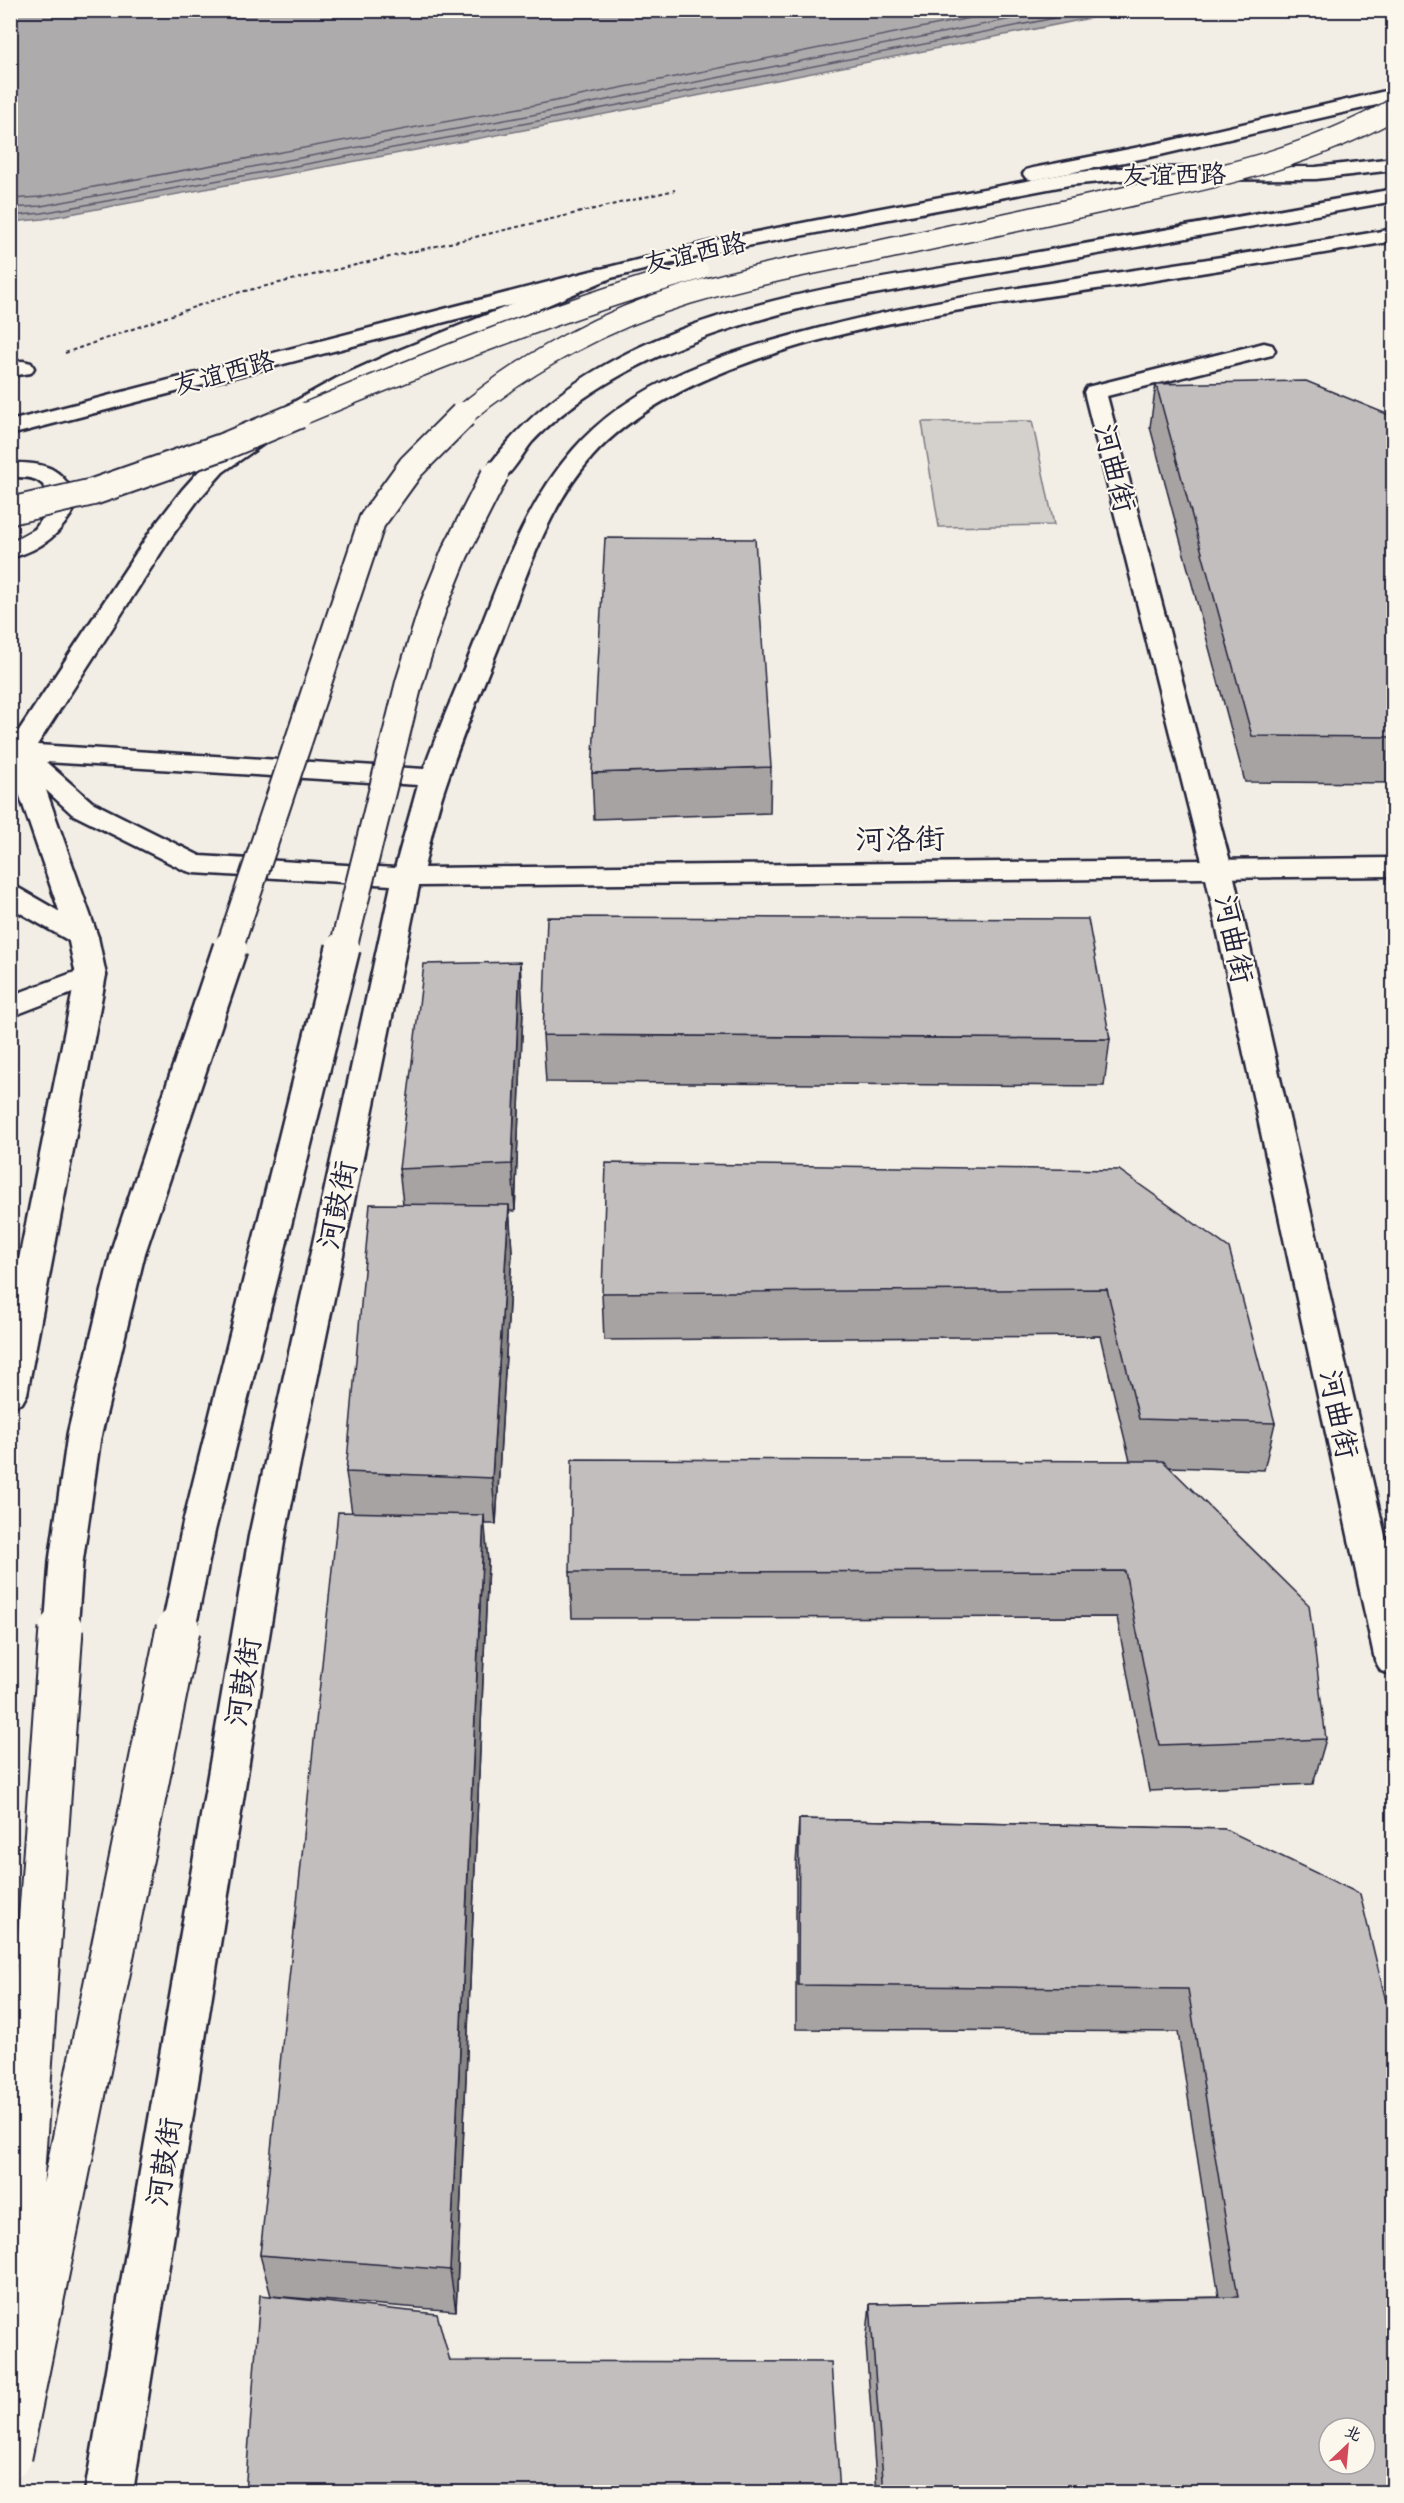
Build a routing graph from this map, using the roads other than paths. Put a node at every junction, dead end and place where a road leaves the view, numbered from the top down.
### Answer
1 (1394, 95) edge
2 (1394, 109) edge
3 (1394, 164) edge
4 (1033, 174) dead end
5 (1394, 195) edge
6 (1094, 205) junction
7 (1394, 235) edge
8 (604, 274) junction
9 (1264, 350) dead end
10 (10, 428) edge
11 (10, 470) edge
12 (10, 511) edge
13 (10, 551) edge
14 (15, 749) edge
15 (434, 778) junction
16 (1394, 867) edge
17 (1218, 869) junction
18 (407, 877) junction
19 (10, 895) edge
20 (83, 937) junction
21 (91, 975) junction
22 (10, 1007) edge
23 (10, 1394) edge
24 (1394, 1660) edge
25 (10, 2352) edge
26 (10, 2456) edge
27 (109, 2493) edge

1 - 4 main road
2 - 6 main road, bridge
3 - 8 main road, 友谊西路
5 - 26 main road, bridge
6 - 12 main road, bridge
6 - 25 main road, bridge
7 - 15 main road, 河鼓街
8 - 10 main road, 友谊西路
8 - 14 main road
9 - 17 main road, 河曲街
11 - 13 main road
14 - 15 main road
14 - 18 main road, 河洛街
14 - 20 main road
15 - 18 main road, 河鼓街
16 - 17 main road, 河洛街
17 - 18 main road, 河洛街
17 - 24 main road, 河曲街
18 - 27 main road, 河鼓街
19 - 20 main road
20 - 21 main road
21 - 22 main road
21 - 23 main road

